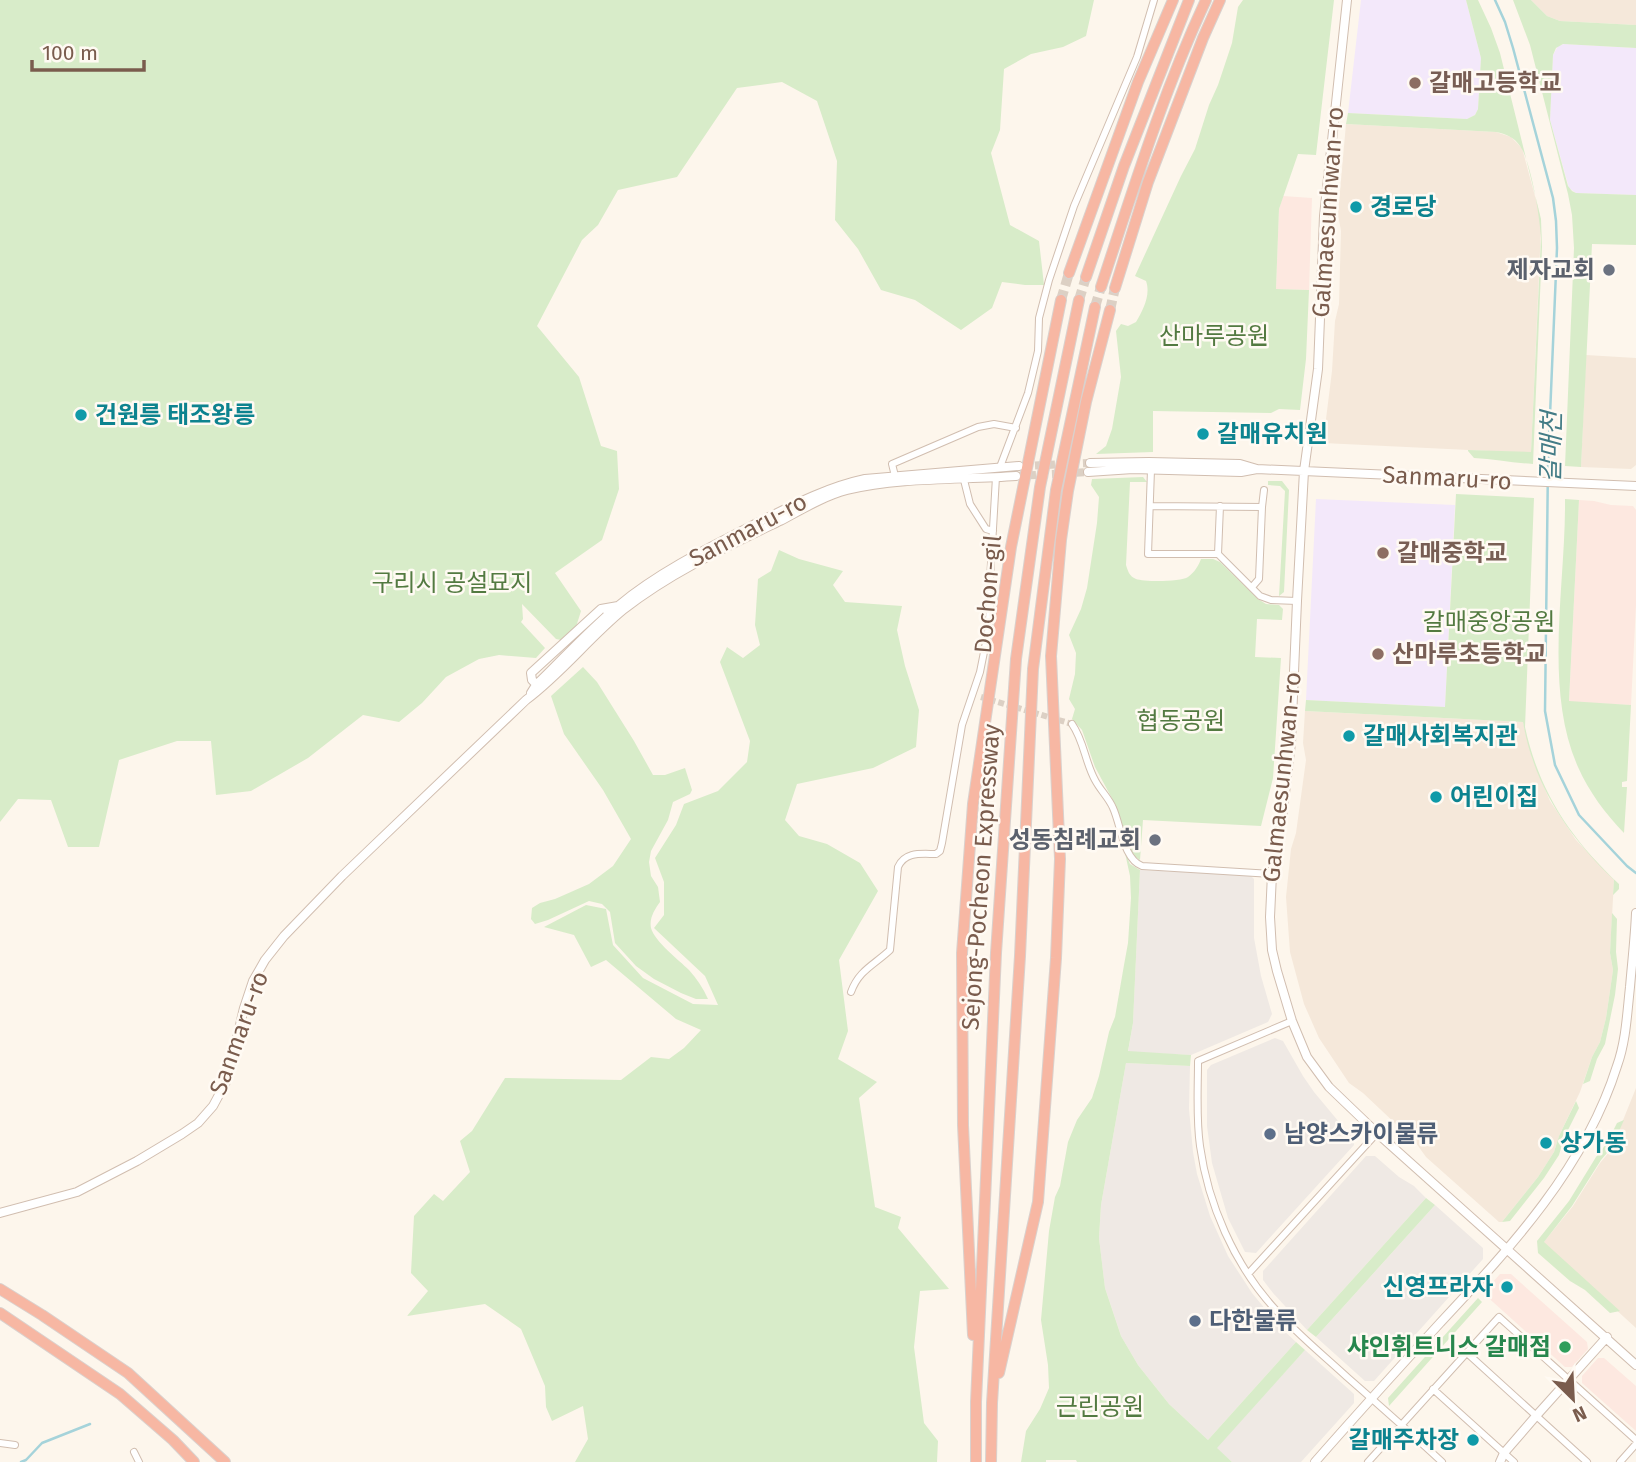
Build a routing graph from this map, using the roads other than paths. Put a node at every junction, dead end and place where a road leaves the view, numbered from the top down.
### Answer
1 (1154, 0) edge
2 (1172, 0) edge
3 (1189, 0) edge
4 (1206, 0) edge
5 (1220, 0) edge
6 (1347, 0) edge
7 (1069, 273) tunnel mouth
8 (1086, 277) tunnel mouth
9 (1101, 287) tunnel mouth
10 (1115, 288) tunnel mouth
11 (1061, 300) tunnel mouth
12 (1079, 300) tunnel mouth
13 (1095, 307) tunnel mouth
14 (1110, 310) tunnel mouth
15 (1016, 428) junction
16 (1000, 467) junction
17 (1257, 469) junction
18 (1151, 470) junction
19 (1304, 471) junction
20 (962, 474) junction
21 (996, 477) junction
22 (896, 479) junction
23 (1636, 486) edge
24 (1264, 490) dead end
25 (1150, 506) junction
26 (1220, 506) junction
27 (1262, 506) junction
28 (993, 531) junction
29 (1218, 554) junction
30 (1252, 587) junction
31 (1297, 601) junction
32 (539, 687) junction
33 (972, 696) junction
34 (981, 697) tunnel mouth
35 (1072, 724) dead end
36 (1272, 874) junction
37 (1636, 913) edge
38 (1636, 921) edge
39 (851, 992) dead end
40 (1292, 1021) junction
41 (1377, 1133) junction
42 (0, 1213) edge
43 (1508, 1250) junction
44 (1248, 1274) junction
45 (0, 1289) edge
46 (0, 1313) edge
47 (1607, 1338) junction
48 (1467, 1353) junction
49 (1636, 1365) edge
50 (1569, 1380) junction
51 (1433, 1390) junction
52 (1371, 1398) junction
53 (976, 1402) junction
54 (992, 1403) junction
55 (1536, 1416) junction
56 (1401, 1425) junction
57 (1636, 1442) edge
58 (0, 1443) edge
59 (15, 1445) dead end
60 (134, 1452) dead end
61 (1504, 1453) junction
62 (139, 1462) edge
63 (194, 1462) edge
64 (225, 1462) edge
65 (976, 1462) edge
66 (991, 1462) edge
67 (1315, 1462) edge
68 (1368, 1462) edge
69 (1442, 1462) edge
70 (1500, 1462) edge
71 (1514, 1462) edge
72 (1587, 1462) edge
73 (1620, 1462) edge

1 - 15 street
2 - 7 highway
3 - 8 highway
4 - 9 highway
5 - 10 highway
6 - 19 street, Galmaesunhwan-ro
11 - 53 highway
12 - 53 highway, Sejong-Pocheon Expressway
13 - 54 highway, Sejong-Pocheon Expressway
14 - 54 highway
15 - 16 street
15 - 22 street
16 - 20 street, Sanmaru-ro
16 - 21 street, Sanmaru-ro
17 - 18 street, Sanmaru-ro
17 - 18 street, Sanmaru-ro
17 - 19 street, Sanmaru-ro
18 - 25 street
19 - 23 street, Sanmaru-ro
19 - 31 street, Galmaesunhwan-ro
20 - 21 street, Sanmaru-ro
20 - 22 street, Sanmaru-ro
20 - 28 street
21 - 28 street, Dochon-gil
22 - 32 street, Sanmaru-ro
22 - 32 street, Sanmaru-ro
24 - 27 street
25 - 26 street
25 - 29 street
26 - 27 street
26 - 29 street
27 - 30 street
28 - 33 street, Dochon-gil
29 - 30 street
30 - 31 street
31 - 36 street, Galmaesunhwan-ro
32 - 42 street, Sanmaru-ro
33 - 34 street
33 - 39 street, Dochon-gil
35 - 36 street
36 - 40 street, Galmaesunhwan-ro
37 - 38 street
38 - 43 street
40 - 41 street, Galmaesunhwan-ro
40 - 44 street
41 - 43 street, Galmaesunhwan-ro
41 - 44 street
43 - 47 street, Galmaesunhwan-ro
43 - 52 street
44 - 52 street
45 - 64 highway
46 - 63 highway
47 - 49 street, Galmaesunhwan-ro
47 - 50 street
48 - 50 street
48 - 51 street
48 - 55 street
50 - 55 street
50 - 57 street
51 - 56 street
51 - 61 street
52 - 56 street
52 - 67 street
53 - 65 highway, Sejong-Pocheon Expressway
54 - 66 highway, Sejong-Pocheon Expressway
55 - 61 street
55 - 72 street
56 - 68 street
56 - 69 street
57 - 73 street
58 - 59 street
60 - 62 street
61 - 70 street
61 - 71 street

